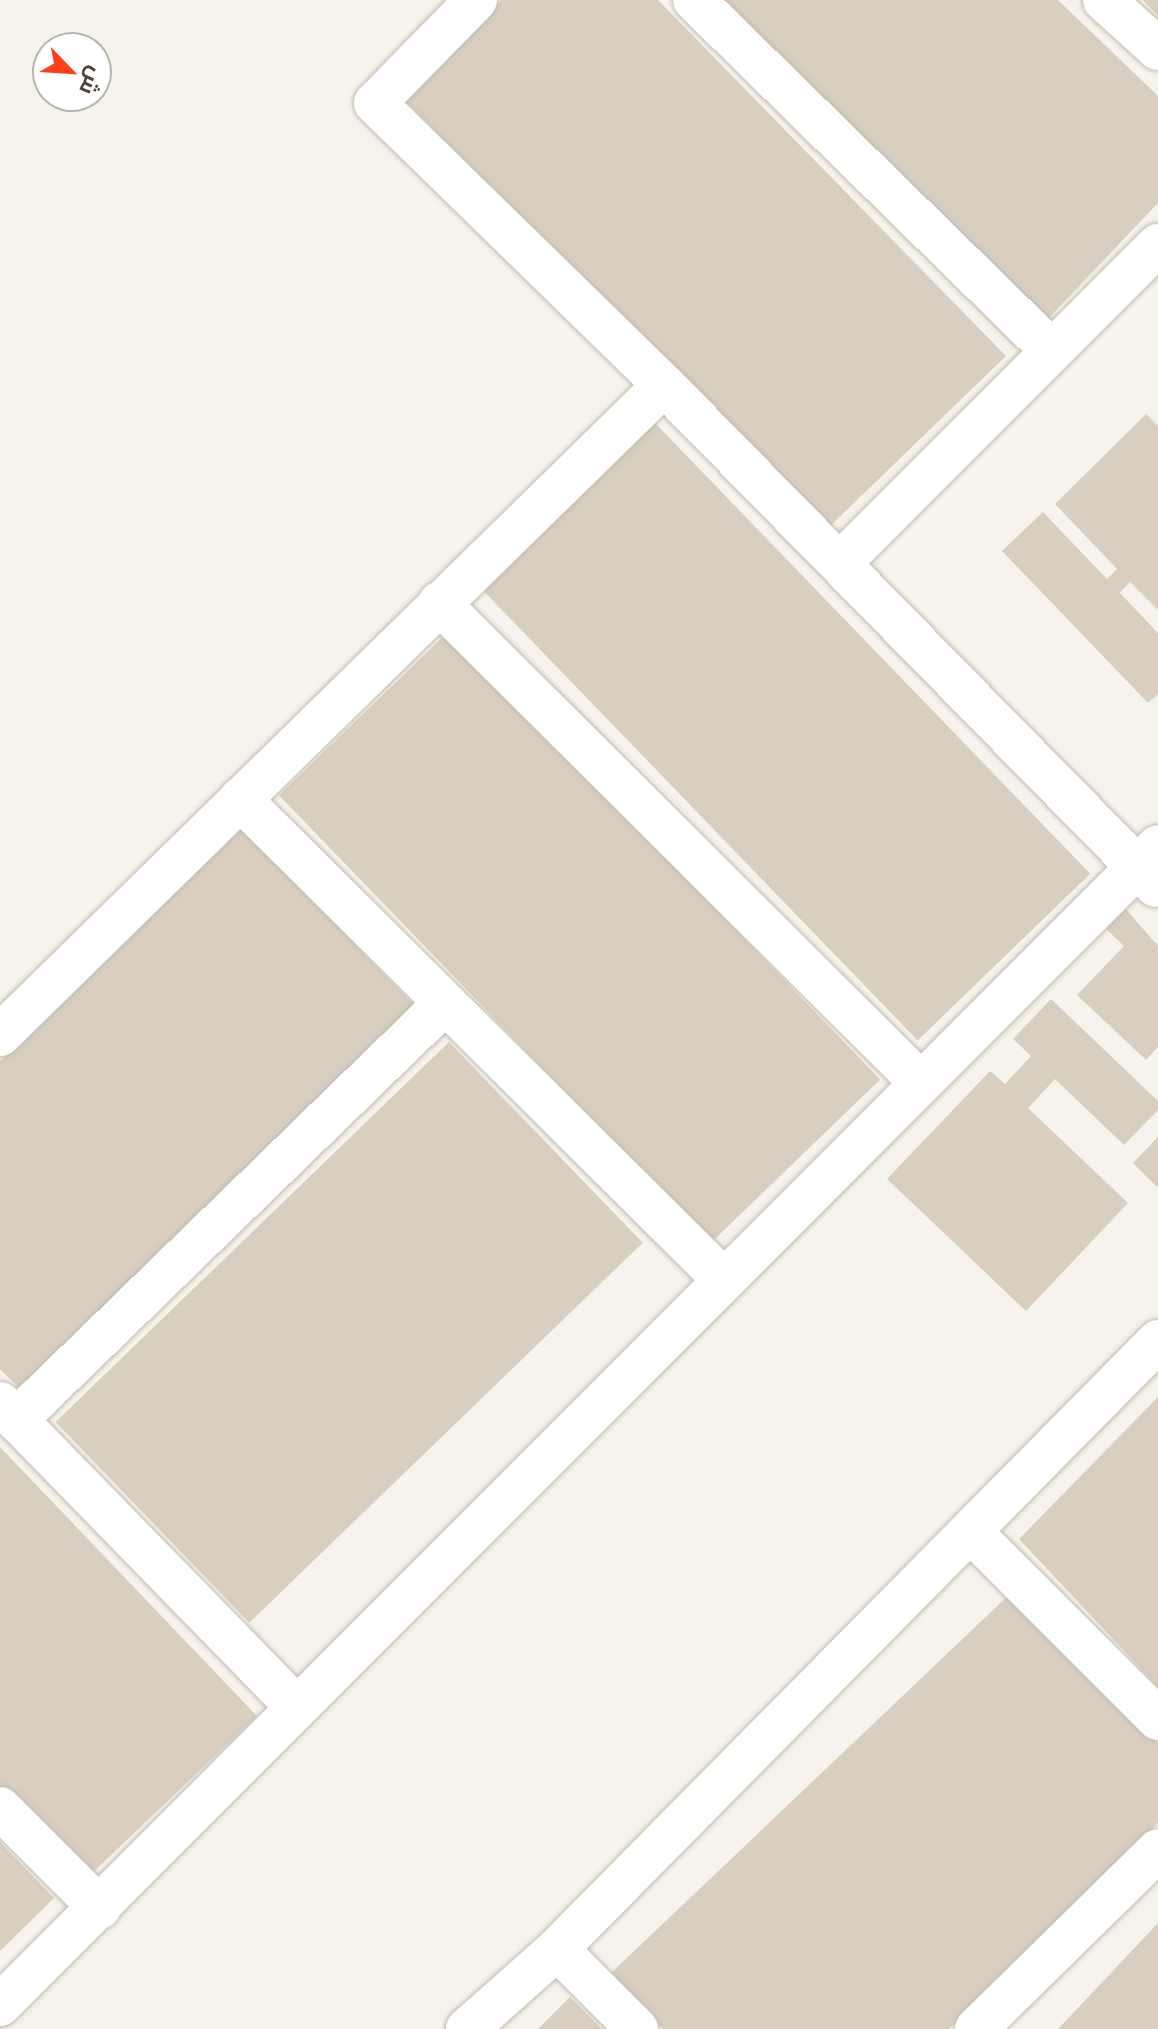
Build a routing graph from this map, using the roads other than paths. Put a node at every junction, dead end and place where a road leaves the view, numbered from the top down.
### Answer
1 (476, 0) edge
2 (694, 0) edge
3 (1104, 0) edge
4 (1158, 49) edge
5 (1158, 245) edge
6 (1052, 351) junction
7 (664, 385) junction
8 (840, 563) junction
9 (439, 603) junction
10 (240, 799) junction
11 (1151, 867) edge
12 (443, 1005) junction
13 (0, 1035) edge
14 (920, 1082) junction
15 (724, 1280) junction
16 (1158, 1341) edge
17 (8, 1412) edge
18 (972, 1533) junction
19 (294, 1704) junction
20 (1158, 1719) edge
21 (0, 1808) edge
22 (1158, 1850) edge
23 (100, 1908) junction
24 (557, 1949) junction
25 (0, 2005) edge
26 (467, 2029) edge
27 (637, 2029) edge
28 (976, 2029) edge

1 - 7 street
2 - 6 street
3 - 4 street
5 - 6 street
6 - 8 street
7 - 8 street
7 - 9 street
8 - 11 street
9 - 10 street
9 - 14 street
10 - 12 street
10 - 13 street
11 - 14 street
12 - 15 street
12 - 17 street
14 - 15 street
15 - 19 street
16 - 18 street
17 - 19 street
18 - 20 street
18 - 24 street
19 - 23 street
21 - 23 street
22 - 28 street
23 - 25 street
24 - 26 street
24 - 27 street

